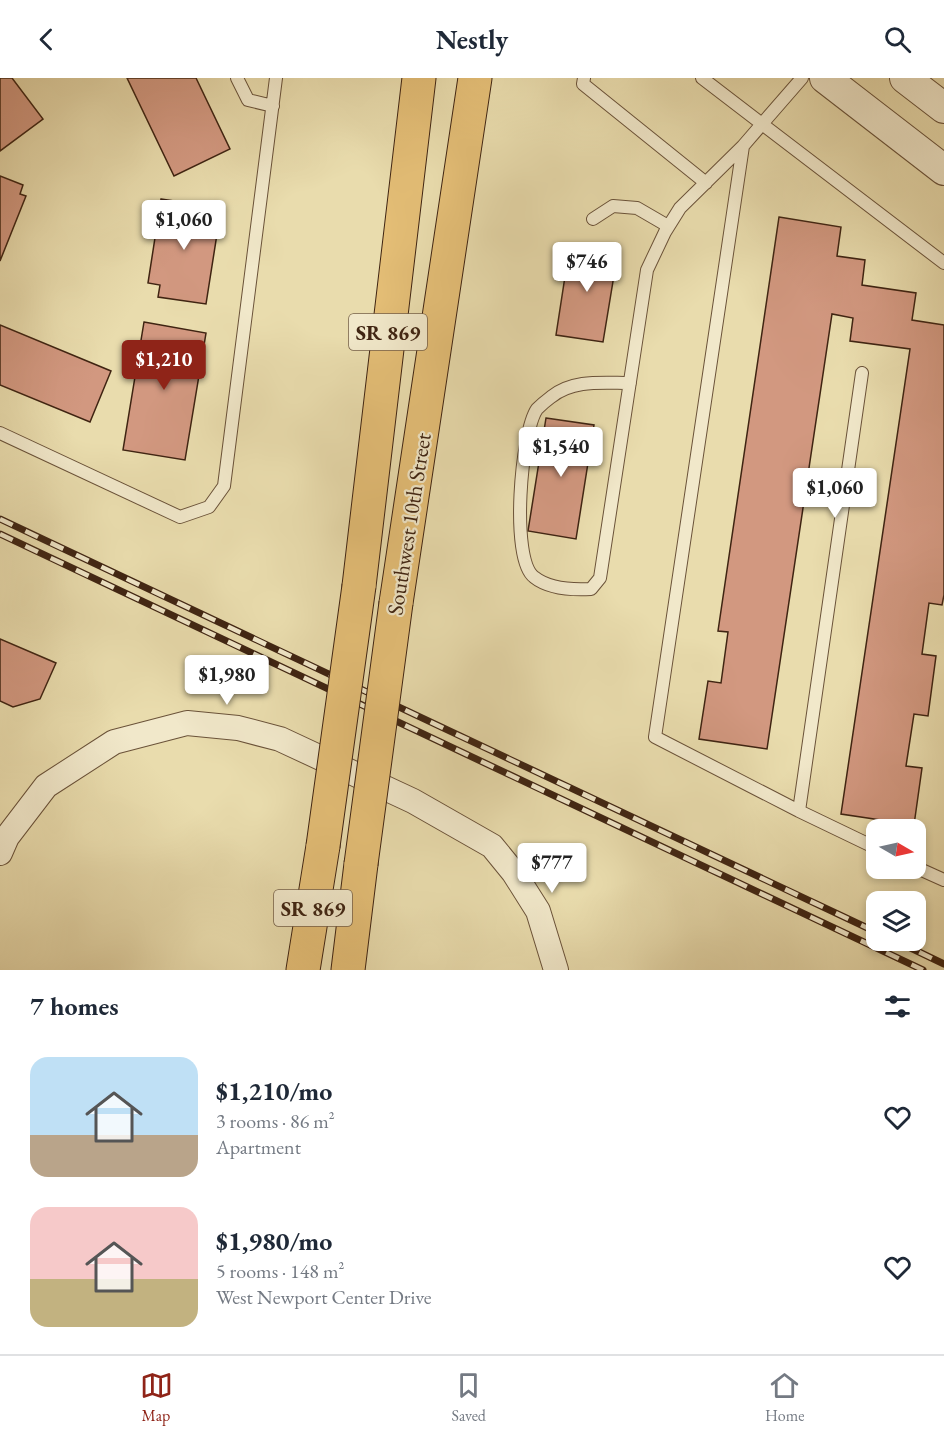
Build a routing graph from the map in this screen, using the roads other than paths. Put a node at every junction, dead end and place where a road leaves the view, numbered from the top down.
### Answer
1 (237, 78) edge
2 (276, 78) edge
3 (419, 78) edge
4 (475, 78) edge
5 (584, 78) edge
6 (702, 78) edge
7 (802, 78) edge
8 (825, 78) edge
9 (905, 78) edge
10 (273, 106) junction
11 (944, 108) edge
12 (762, 124) junction
13 (743, 146) junction
14 (944, 170) edge
15 (706, 183) junction
16 (593, 219) dead end
17 (668, 226) junction
18 (944, 263) edge
19 (862, 373) dead end
20 (630, 383) junction
21 (0, 433) edge
22 (799, 811) junction
23 (866, 843) edge
24 (0, 852) edge
25 (926, 872) edge
26 (944, 880) edge
27 (303, 970) edge
28 (348, 970) edge
29 (556, 970) edge

1 - 10 lane
2 - 10 lane
3 - 27 main road, Southwest 10th Street / SR 869, bridge
4 - 28 main road, Southwest 10th Street / SR 869, bridge
5 - 15 lane
6 - 12 lane
7 - 12 lane
8 - 14 street
9 - 11 street
10 - 21 lane
12 - 13 lane
12 - 18 lane
13 - 15 lane
13 - 22 lane
15 - 17 lane
16 - 17 lane
17 - 20 lane
19 - 22 lane
20 - 20 lane
22 - 23 lane
24 - 29 street
25 - 26 lane

